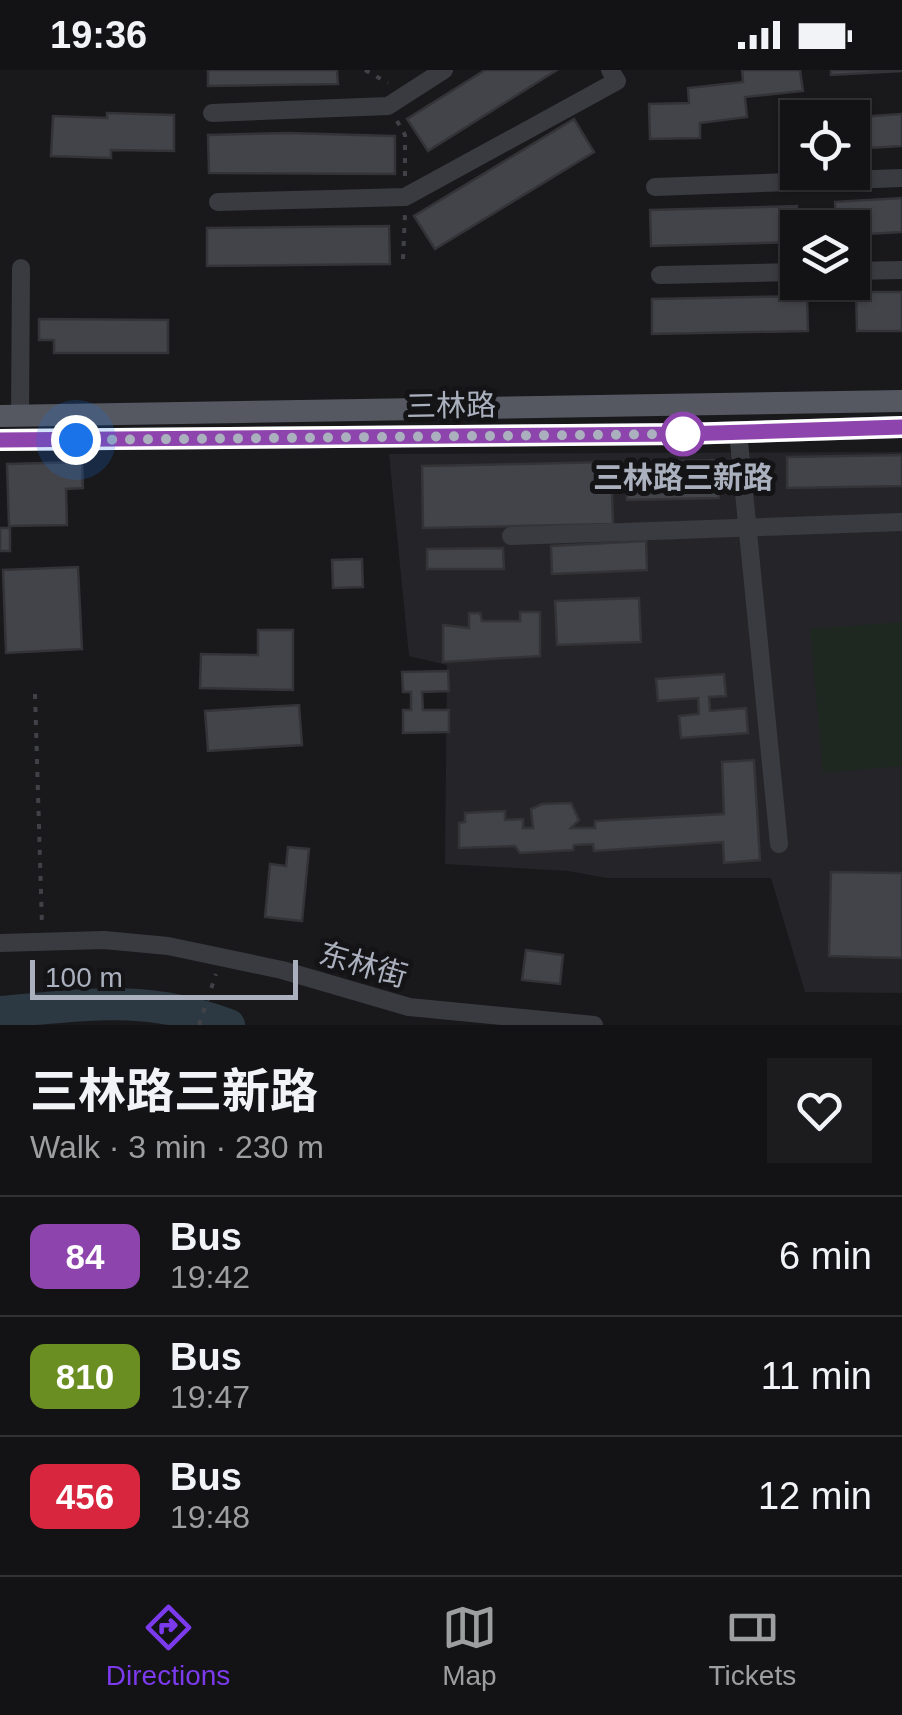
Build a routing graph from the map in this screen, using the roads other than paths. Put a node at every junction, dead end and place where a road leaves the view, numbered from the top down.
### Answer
1 (444, 70) edge
2 (610, 70) edge
3 (212, 113) dead end
4 (902, 178) edge
5 (655, 187) dead end
6 (218, 202) dead end
7 (21, 268) dead end
8 (902, 270) edge
9 (870, 271) edge
10 (780, 272) edge
11 (660, 275) dead end
12 (902, 401) edge
13 (10, 417) edge
14 (902, 426) edge
15 (738, 432) junction
16 (0, 440) edge
17 (900, 522) edge
18 (748, 526) junction
19 (512, 536) dead end
20 (778, 844) dead end
21 (0, 942) edge
22 (594, 1025) edge

1 - 3 street
2 - 6 street
4 - 5 street
7 - 13 street
8 - 9 street
10 - 11 street
12 - 13 main road, 三林路
14 - 15 main road, 三林路
15 - 16 main road, 三林路
15 - 18 street
17 - 18 street
18 - 19 street
18 - 20 street
21 - 22 street, 东林街

